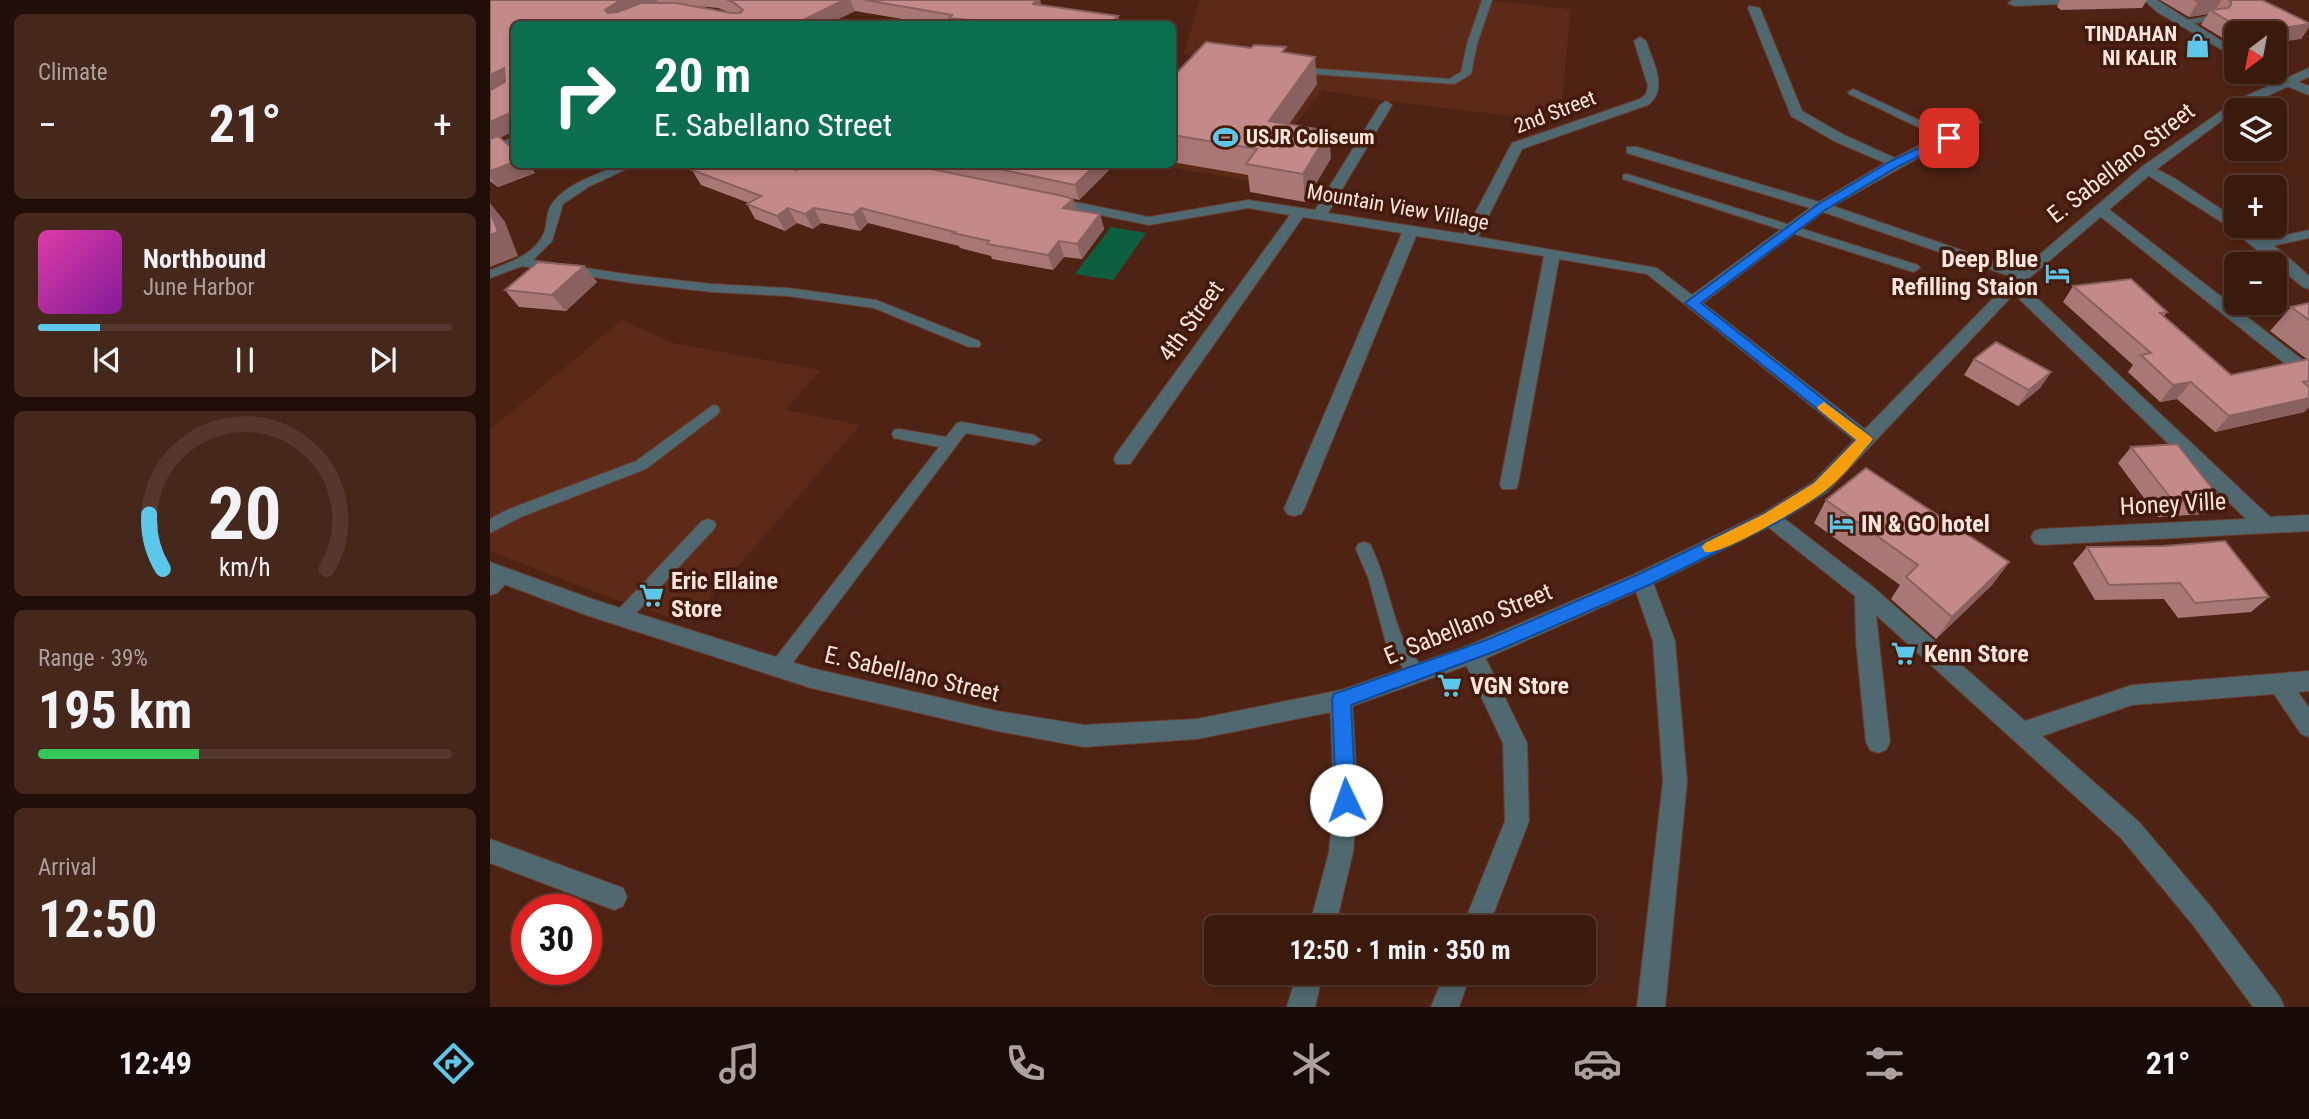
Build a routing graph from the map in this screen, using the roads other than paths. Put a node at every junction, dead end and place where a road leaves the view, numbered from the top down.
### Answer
1 (1488, 0) edge
2 (2087, 0) edge
3 (2150, 0) edge
4 (2014, 3) dead end
5 (1754, 8) dead end
6 (2214, 18) edge
7 (2181, 22) junction
8 (1640, 41) dead end
9 (2224, 48) edge
10 (1287, 69) edge
11 (2309, 72) edge
12 (2287, 79) edge
13 (2287, 83) edge
14 (2277, 84) edge
15 (2309, 91) edge
16 (1853, 92) dead end
17 (1385, 105) dead end
18 (1975, 122) dead end
19 (1949, 138) junction
20 (511, 142) edge
21 (1632, 150) dead end
22 (490, 152) edge
23 (1895, 163) junction
24 (624, 168) edge
25 (2148, 169) junction
26 (1628, 177) dead end
27 (1040, 199) edge
28 (1821, 207) junction
29 (2101, 210) junction
30 (1300, 211) junction
31 (1320, 214) junction
32 (1790, 229) junction
33 (1411, 230) junction
34 (2309, 234) edge
35 (1468, 241) junction
36 (2263, 244) junction
37 (1552, 254) junction
38 (524, 263) junction
39 (1914, 268) dead end
40 (490, 274) edge
41 (2019, 281) junction
42 (2309, 284) edge
43 (1692, 303) junction
44 (974, 344) dead end
45 (2309, 374) edge
46 (713, 410) dead end
47 (898, 433) dead end
48 (1865, 439) junction
49 (1034, 440) dead end
50 (949, 443) junction
51 (1123, 459) dead end
52 (1509, 484) dead end
53 (1294, 509) dead end
54 (1770, 518) junction
55 (2309, 523) edge
56 (708, 525) dead end
57 (2265, 526) junction
58 (490, 527) edge
59 (2041, 537) dead end
60 (1364, 549) dead end
61 (494, 578) edge
62 (1643, 580) junction
63 (1865, 592) junction
64 (621, 618) junction
65 (1472, 654) junction
66 (779, 667) junction
67 (1417, 674) junction
68 (2309, 681) edge
69 (2279, 683) junction
70 (1341, 700) junction
71 (2309, 727) edge
72 (2022, 732) junction
73 (1878, 742) dead end
74 (490, 851) edge
75 (614, 897) dead end
76 (1325, 915) edge
77 (1480, 915) edge
78 (1307, 985) edge
79 (1454, 985) edge
80 (1301, 1007) edge
81 (1446, 1007) edge
82 (1651, 1007) edge
83 (2270, 1007) edge

1 - 10 lane
2 - 4 street
3 - 7 street
5 - 23 street
6 - 7 lane
7 - 9 street
8 - 35 street, 2nd Street
11 - 12 street, E. Sabellano Street
13 - 15 street
14 - 25 street, E. Sabellano Street
16 - 19 lane
17 - 31 street
18 - 19 street
19 - 23 street
20 - 22 street
21 - 28 street
23 - 28 street
24 - 38 lane
25 - 29 street, E. Sabellano Street
25 - 36 street
26 - 32 lane
27 - 30 street, Mountain View Village
28 - 32 street
28 - 41 street
29 - 41 street, E. Sabellano Street
29 - 45 street
30 - 31 street, Mountain View Village
30 - 51 street, 4th Street
31 - 33 street, Mountain View Village
32 - 39 lane
32 - 43 street
33 - 35 street, Mountain View Village
33 - 53 street
34 - 36 lane
35 - 37 street, Mountain View Village
36 - 42 street
37 - 43 street, Mountain View Village
37 - 52 street
38 - 40 lane
38 - 44 lane
41 - 48 street, E. Sabellano Street
41 - 57 street
43 - 48 street, Mountain View Village
46 - 58 lane
47 - 50 lane
48 - 54 street, E. Sabellano Street
49 - 50 lane
50 - 66 lane
54 - 62 street, E. Sabellano Street
54 - 63 street
55 - 57 street, Honey Ville
56 - 64 lane
57 - 59 street, Honey Ville
60 - 67 lane
61 - 64 street, E. Sabellano Street
62 - 65 street, E. Sabellano Street
62 - 82 street
63 - 72 street
63 - 73 street
64 - 66 street, E. Sabellano Street
65 - 67 street, E. Sabellano Street
65 - 77 street
66 - 70 street, E. Sabellano Street
67 - 70 street, E. Sabellano Street
68 - 69 street
69 - 71 street
69 - 72 street
70 - 76 street
72 - 83 street
74 - 75 street
78 - 80 street
79 - 81 street

